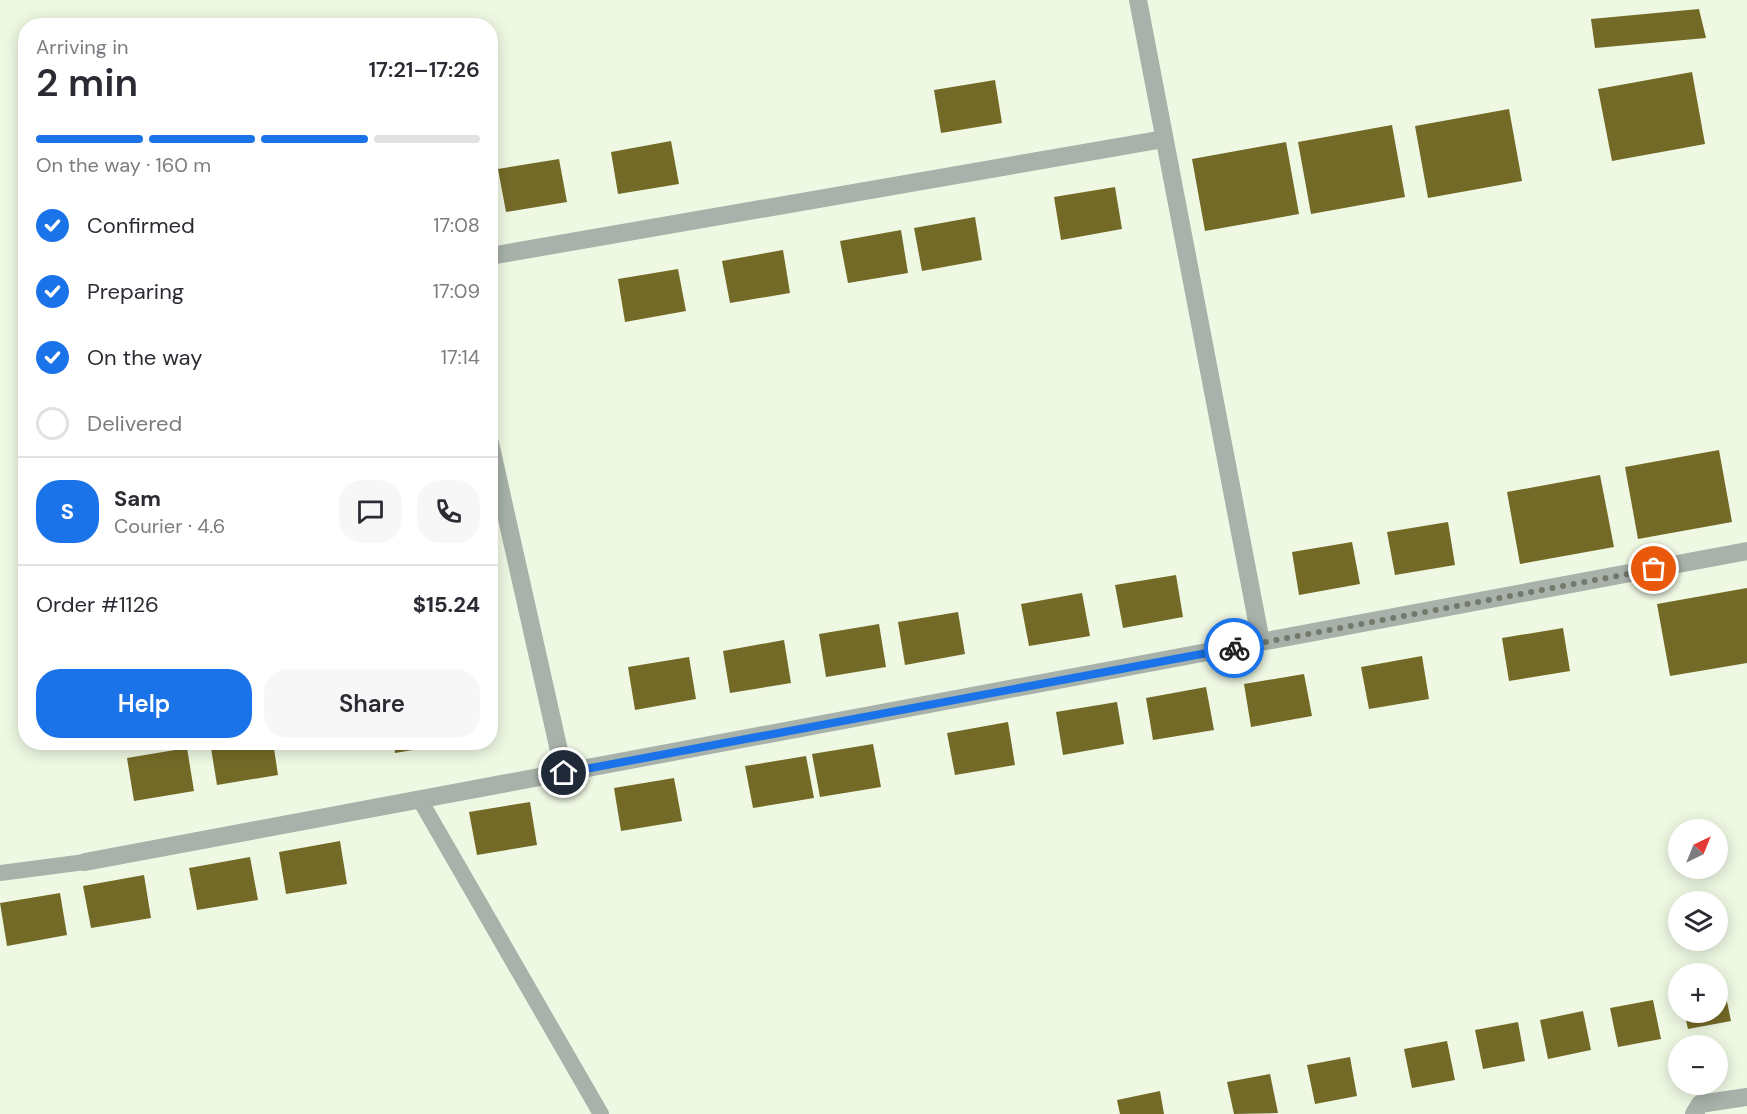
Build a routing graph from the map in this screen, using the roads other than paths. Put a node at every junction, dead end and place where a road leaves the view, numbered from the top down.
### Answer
1 (1138, 0) edge
2 (1164, 139) junction
3 (498, 255) edge
4 (498, 479) edge
5 (1747, 551) edge
6 (1261, 642) junction
7 (564, 773) junction
8 (420, 800) junction
9 (85, 862) joint
10 (0, 873) edge
11 (1747, 1097) edge
12 (602, 1114) edge
13 (1694, 1114) edge

1 - 2 street
2 - 3 street
2 - 6 street
4 - 7 street
5 - 6 street
6 - 7 street
7 - 8 street
8 - 9 street
8 - 12 lane
9 - 10 lane
11 - 13 street

